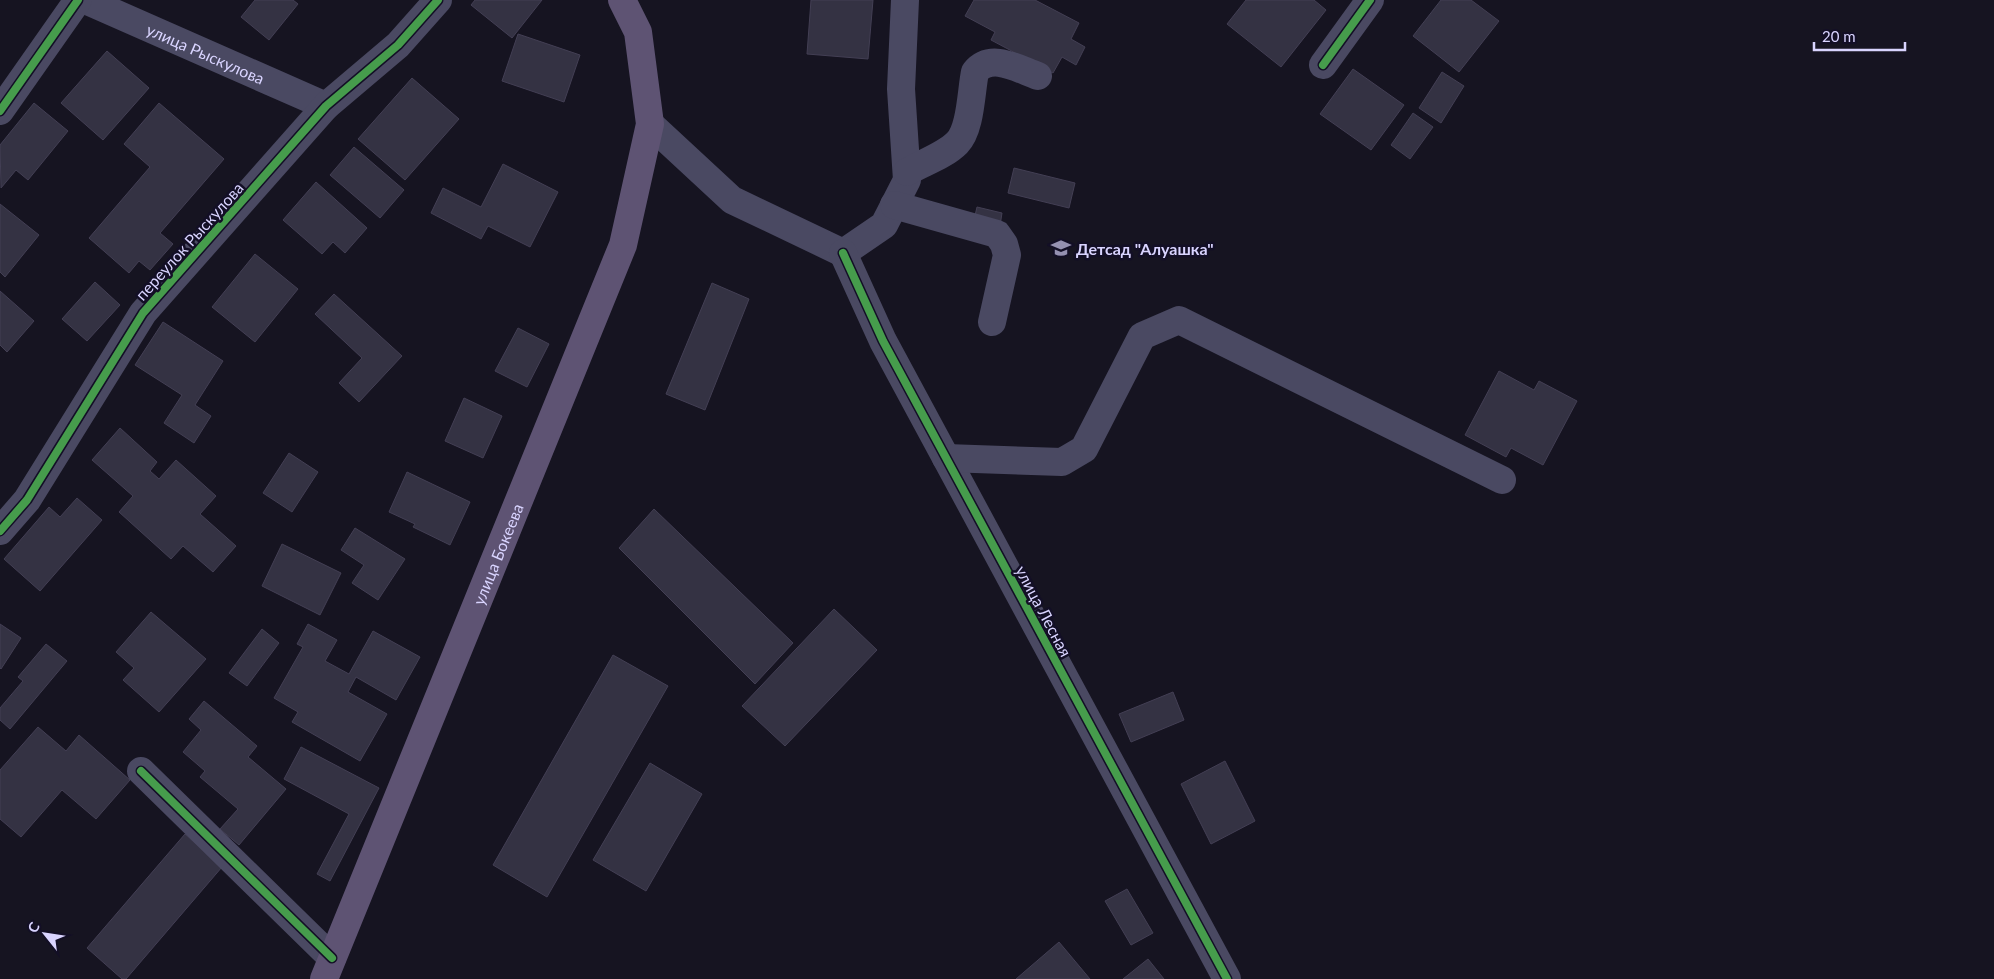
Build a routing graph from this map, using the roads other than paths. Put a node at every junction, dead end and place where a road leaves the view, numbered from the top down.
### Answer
1 (78, 0) edge
2 (85, 0) edge
3 (438, 0) edge
4 (622, 0) edge
5 (905, 0) edge
6 (1370, 0) edge
7 (1324, 65) dead end
8 (1038, 76) dead end
9 (326, 106) junction
10 (0, 111) edge
11 (650, 124) junction
12 (906, 172) junction
13 (894, 204) junction
14 (842, 253) junction
15 (992, 322) dead end
16 (946, 458) junction
17 (1502, 480) dead end
18 (0, 532) edge
19 (141, 771) dead end
20 (328, 968) edge
21 (1227, 979) edge

1 - 10 street
2 - 9 street, улица Рыскулова
3 - 9 street, переулок Рыскулова
4 - 11 main road
5 - 12 street
6 - 7 street
8 - 12 street
9 - 18 street, переулок Рыскулова
11 - 14 street
11 - 20 main road, улица Бокеева
12 - 13 street
13 - 14 street
13 - 15 street
14 - 16 street, улица Лесная
16 - 17 street
16 - 21 street, улица Лесная
19 - 20 street

